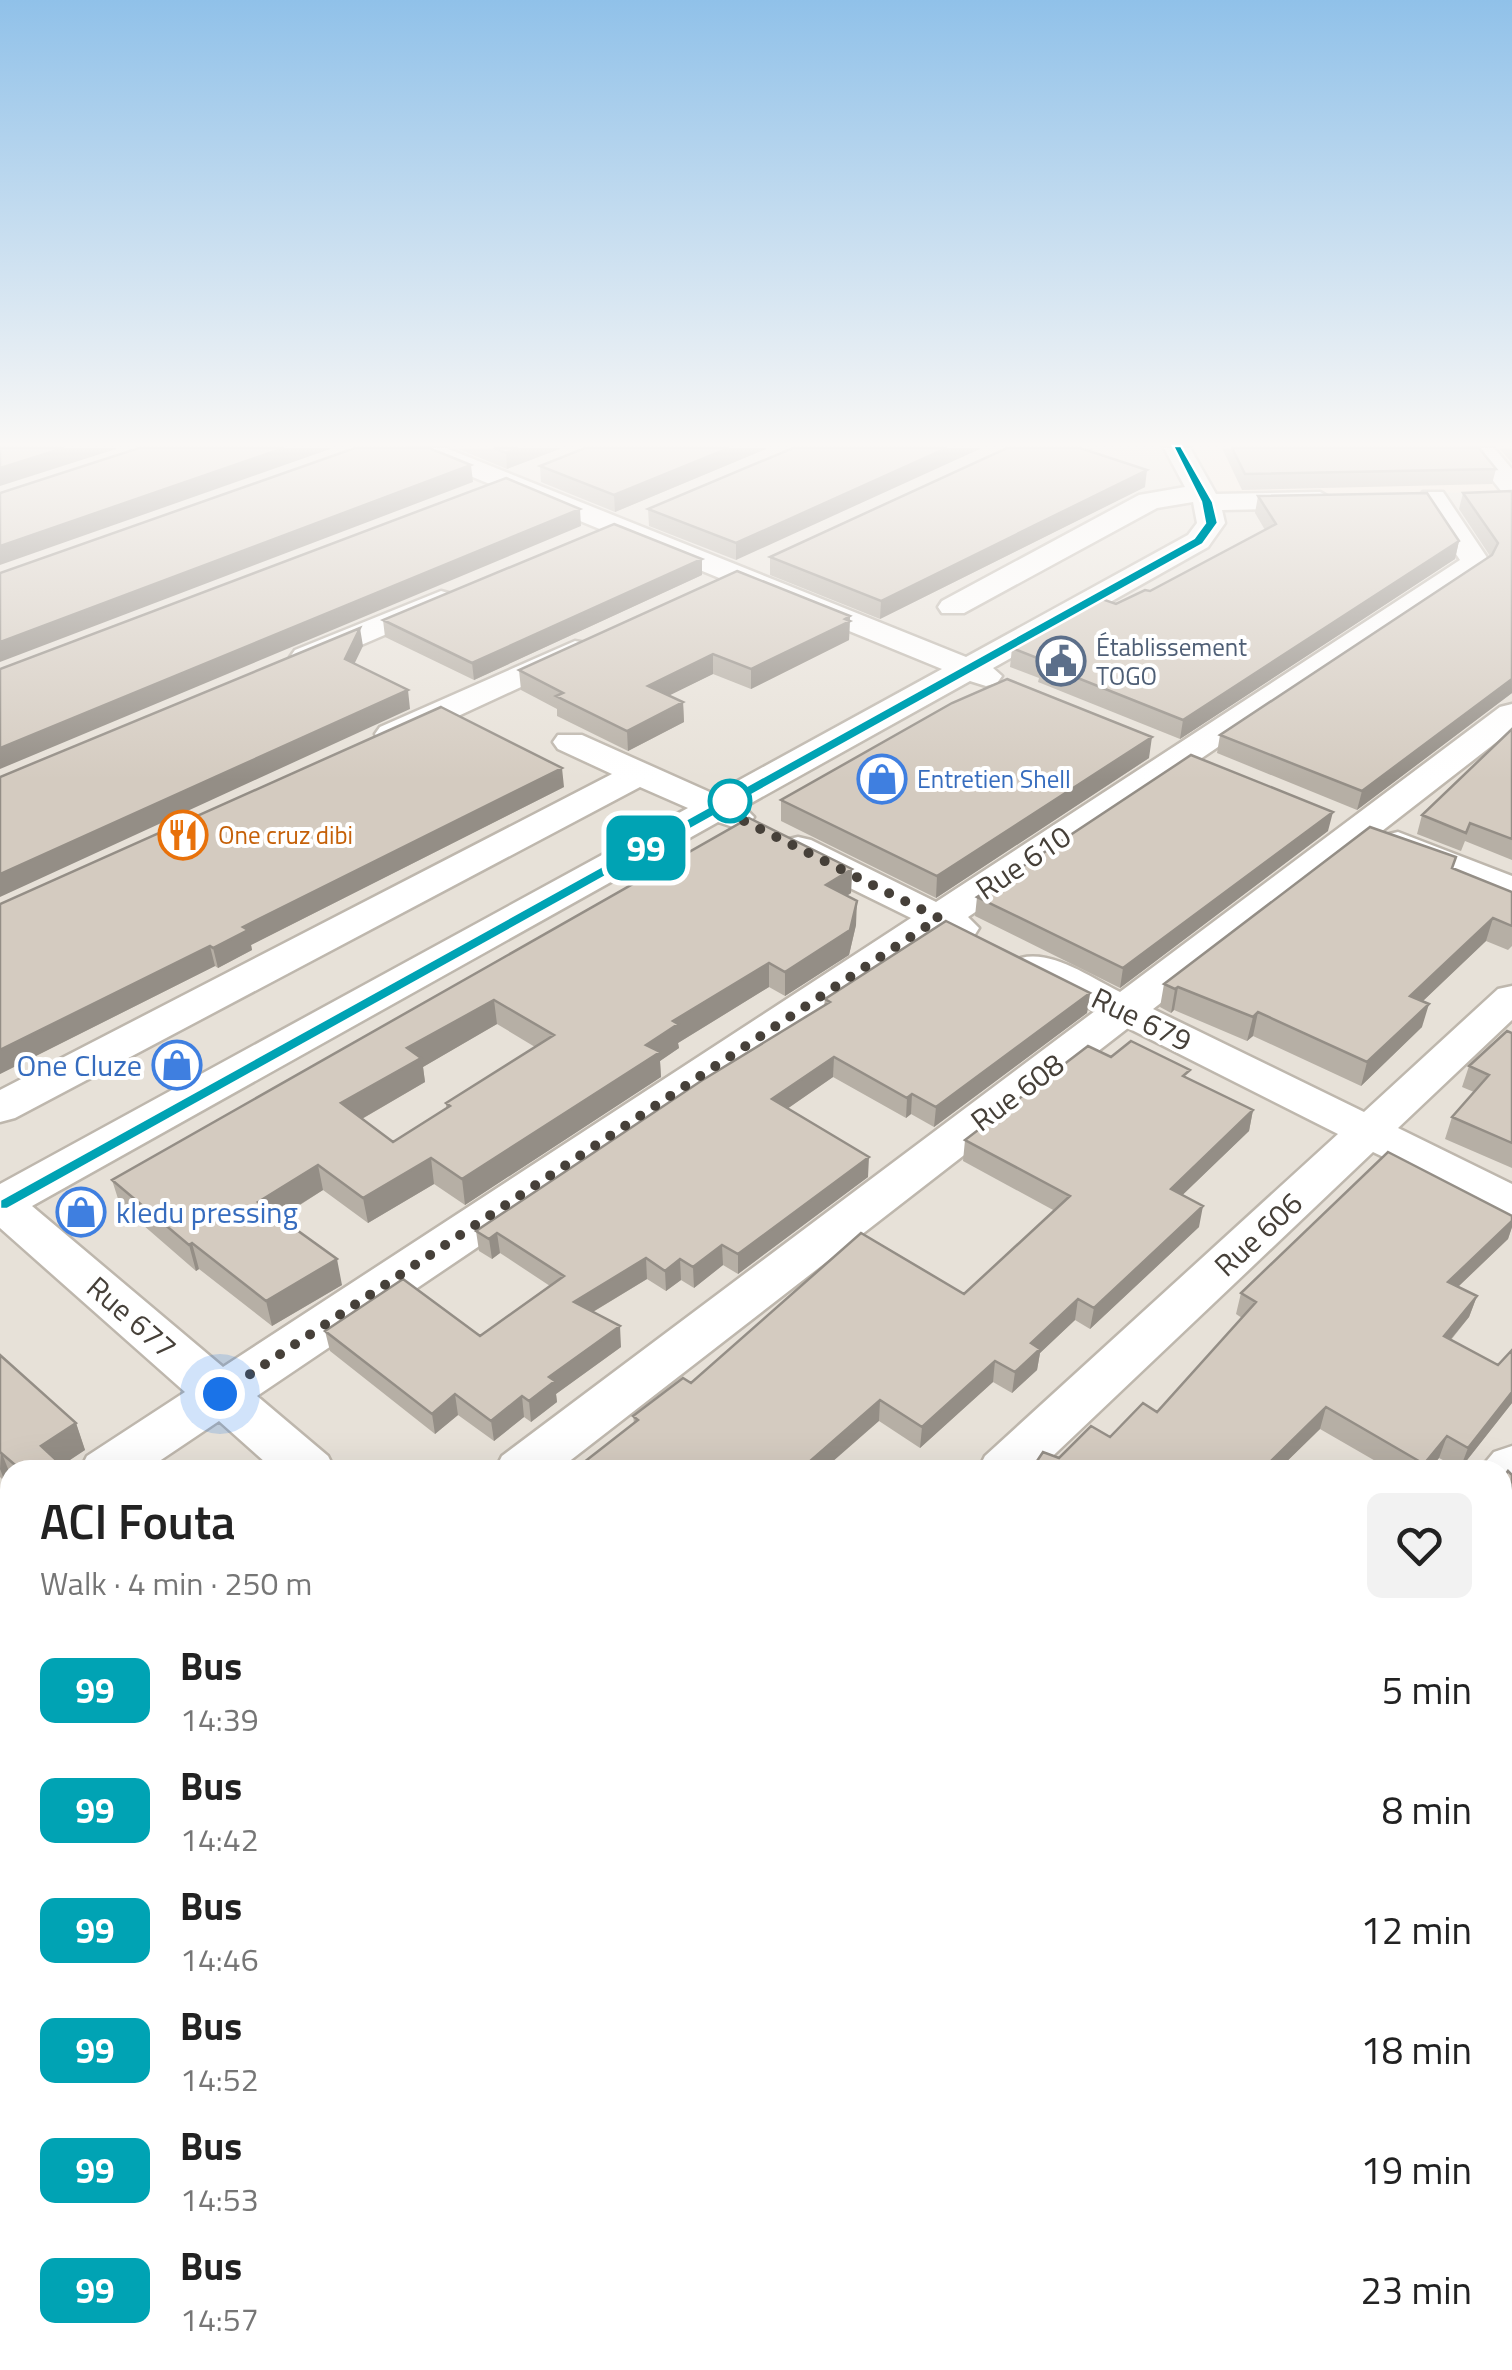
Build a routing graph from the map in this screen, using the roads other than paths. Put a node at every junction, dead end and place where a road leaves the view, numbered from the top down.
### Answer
1 (698, 559) edge
2 (771, 559) edge
3 (1042, 559) edge
4 (1167, 559) edge
5 (1476, 559) edge
6 (737, 575) junction
7 (473, 586) edge
8 (701, 591) edge
9 (953, 607) dead end
10 (611, 633) edge
11 (970, 669) junction
12 (273, 670) edge
13 (1023, 691) edge
14 (1512, 714) edge
15 (570, 742) dead end
16 (360, 749) edge
17 (640, 774) junction
18 (718, 808) junction
19 (1344, 821) junction
20 (536, 867) junction
21 (1512, 889) edge
22 (939, 918) junction
23 (1512, 998) edge
24 (1124, 1010) junction
25 (0, 1108) edge
26 (1368, 1132) junction
27 (1512, 1203) edge
28 (0, 1204) edge
29 (220, 1394) junction
30 (121, 1460) edge
31 (296, 1460) edge
32 (534, 1460) edge
33 (1015, 1460) edge

1 - 6 street
2 - 6 street
3 - 9 street
4 - 11 street
5 - 22 street, Rue 610
6 - 8 street
6 - 11 street
7 - 12 street
10 - 16 street
11 - 13 street
11 - 18 street
14 - 19 street, Rue 608
15 - 17 street, Rue 679
17 - 18 street, Rue 679
17 - 20 street
18 - 20 street
18 - 22 street, Rue 679
19 - 21 street
19 - 24 street, Rue 608
20 - 25 street
20 - 28 street
22 - 24 street, Rue 679
22 - 29 street, Rue 610
23 - 26 street, Rue 606
24 - 26 street, Rue 679
24 - 32 street, Rue 608
26 - 27 street, Rue 679
26 - 33 street, Rue 606
28 - 29 street, Rue 677
29 - 30 street, Rue 610
29 - 31 street, Rue 677

